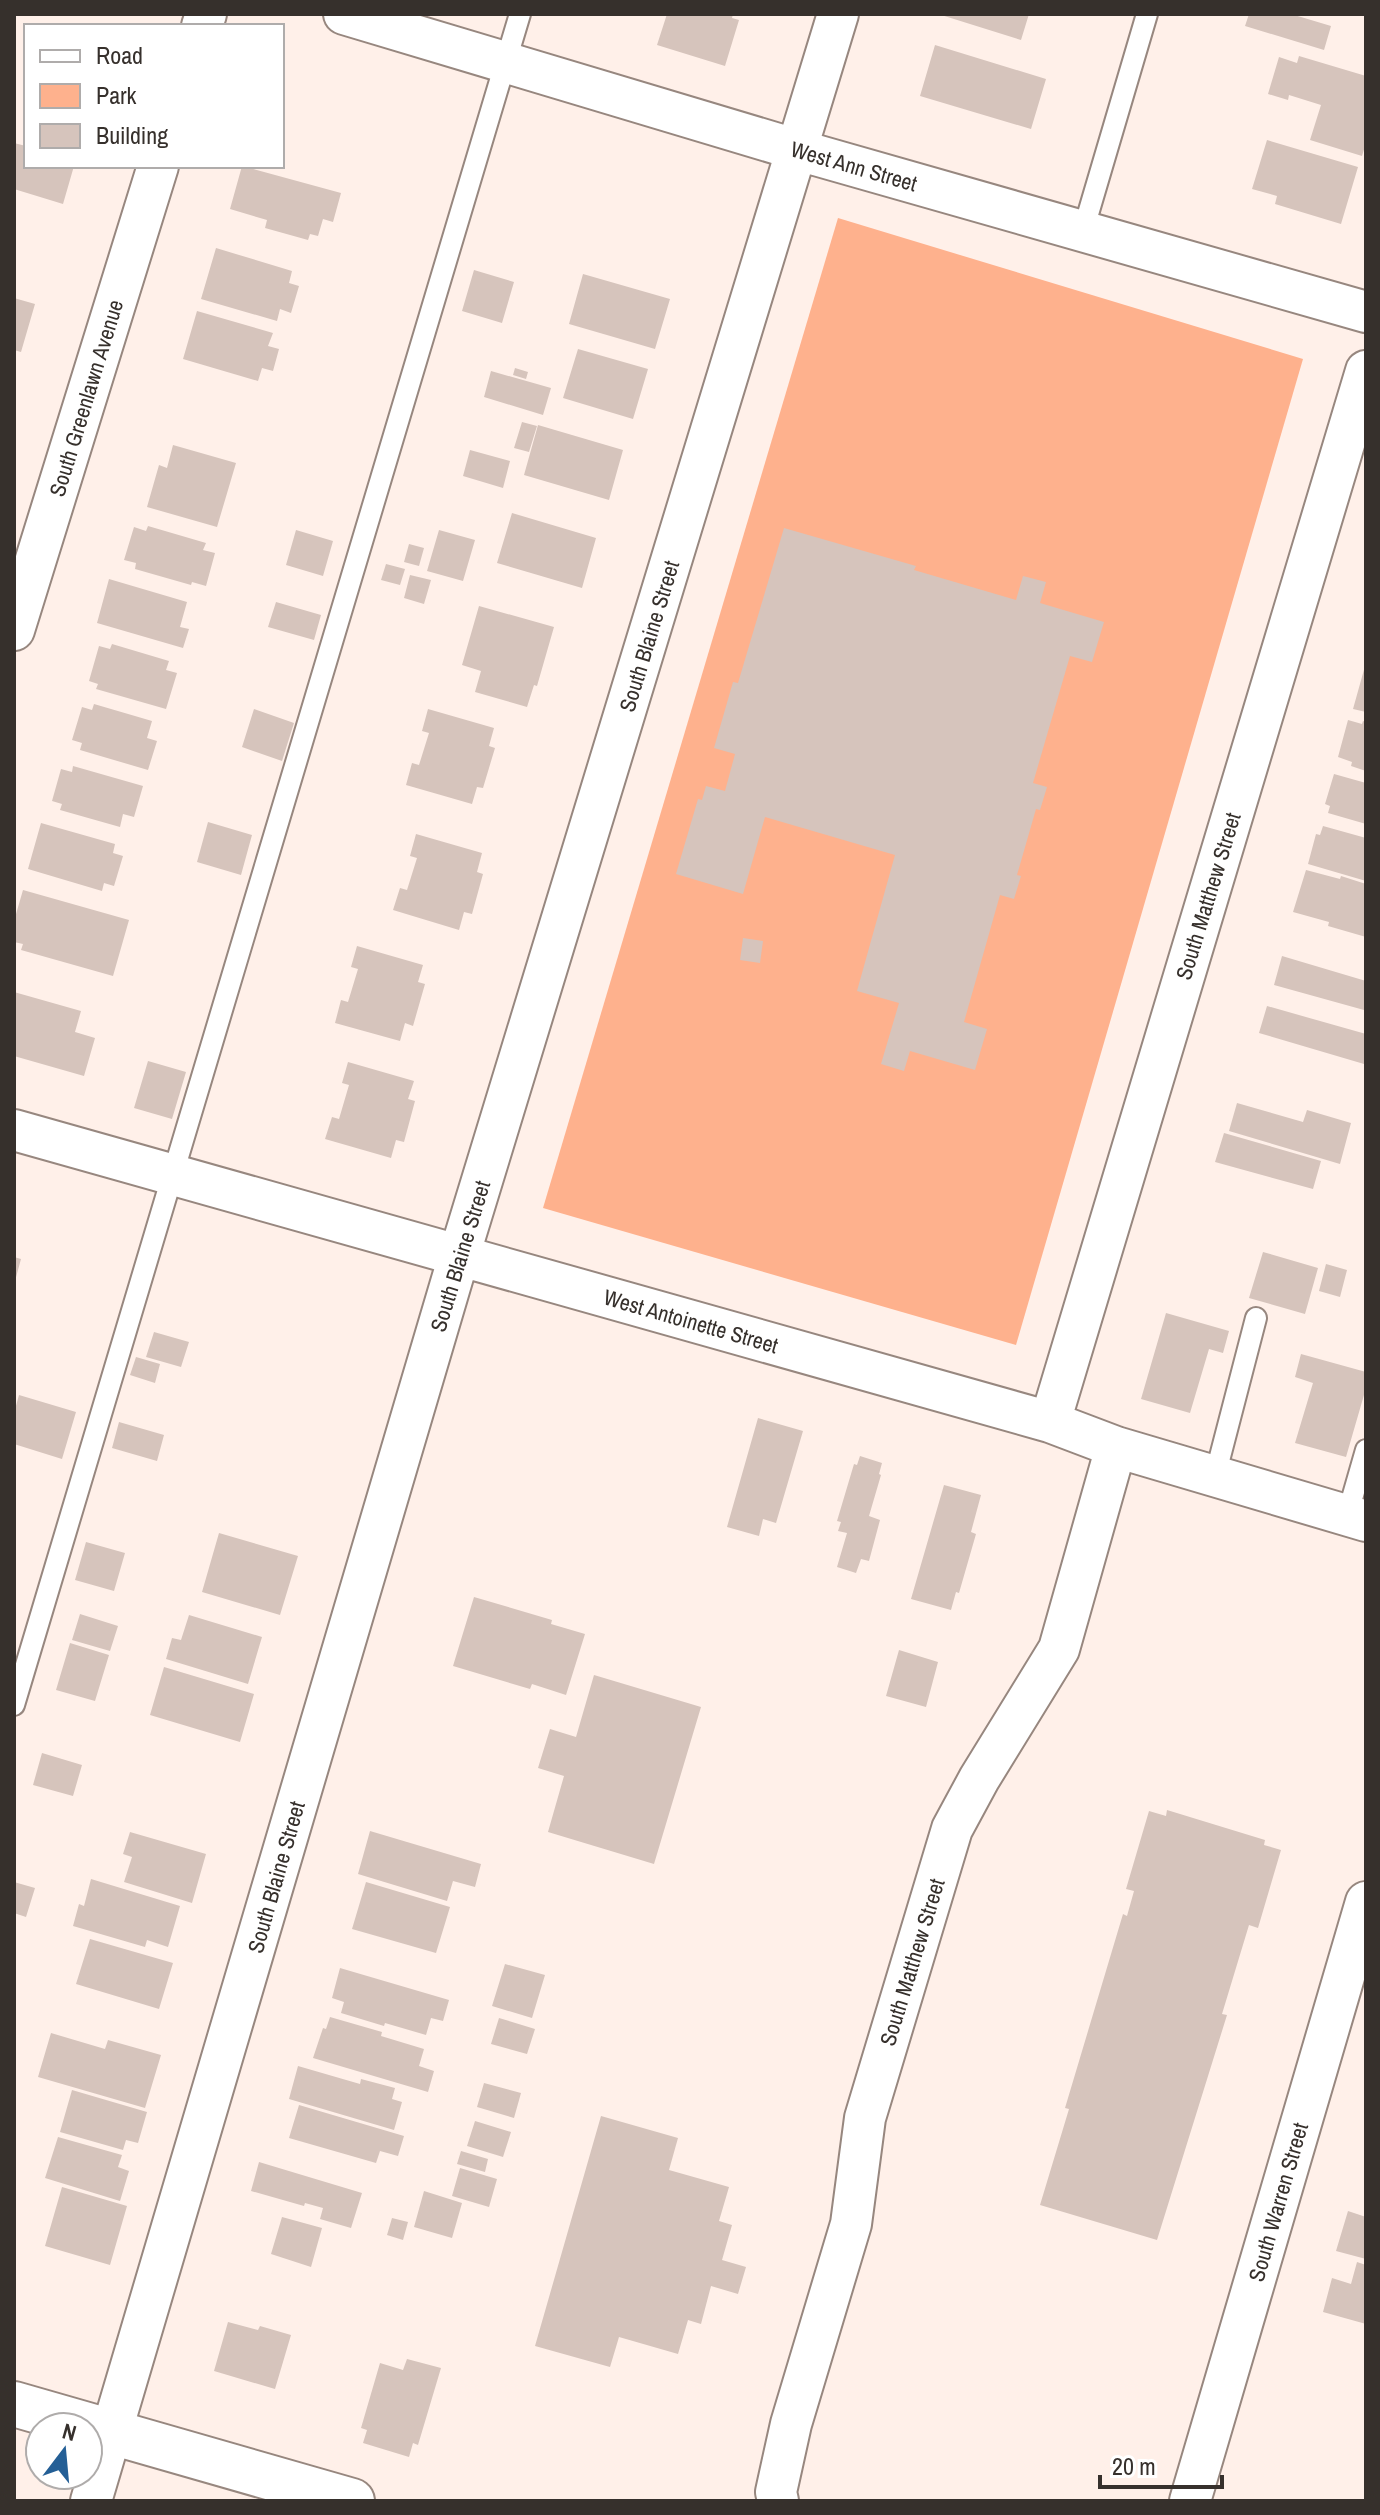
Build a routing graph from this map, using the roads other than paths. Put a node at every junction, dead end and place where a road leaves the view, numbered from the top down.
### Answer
1 (344, 14) edge
2 (520, 14) edge
3 (838, 14) edge
4 (1147, 14) edge
5 (506, 63) junction
6 (798, 150) junction
7 (157, 168) edge
8 (1083, 231) junction
9 (1366, 312) edge
10 (1366, 371) edge
11 (14, 630) edge
12 (14, 1130) edge
13 (173, 1175) junction
14 (459, 1256) junction
15 (1256, 1318) dead end
16 (1050, 1422) junction
17 (1116, 1447) junction
18 (1366, 1450) edge
19 (1215, 1476) junction
20 (1357, 1519) edge
21 (14, 1705) edge
22 (1366, 1902) edge
23 (14, 2404) edge
24 (112, 2431) junction
25 (91, 2501) edge
26 (352, 2501) edge
27 (778, 2501) edge
28 (1190, 2501) edge

1 - 5 street, West Ann Street
2 - 5 lane
3 - 6 street, South Blaine Street
4 - 8 lane
5 - 6 street, West Ann Street
5 - 13 lane
6 - 8 street, West Ann Street
6 - 14 street, South Blaine Street
7 - 11 street, South Greenlawn Avenue
8 - 9 street, West Ann Street
10 - 16 street, South Matthew Street
12 - 13 street, West Antoinette Street
13 - 14 street, West Antoinette Street
13 - 21 lane
14 - 16 street, West Antoinette Street
14 - 24 street, South Blaine Street
15 - 19 lane
16 - 17 street, West Antoinette Street
17 - 19 street, West Antoinette Street
17 - 27 street, South Matthew Street
18 - 20 lane
19 - 20 street, West Antoinette Street
22 - 28 street, South Warren Street
23 - 24 main road
24 - 25 street, South Blaine Street
24 - 26 main road

